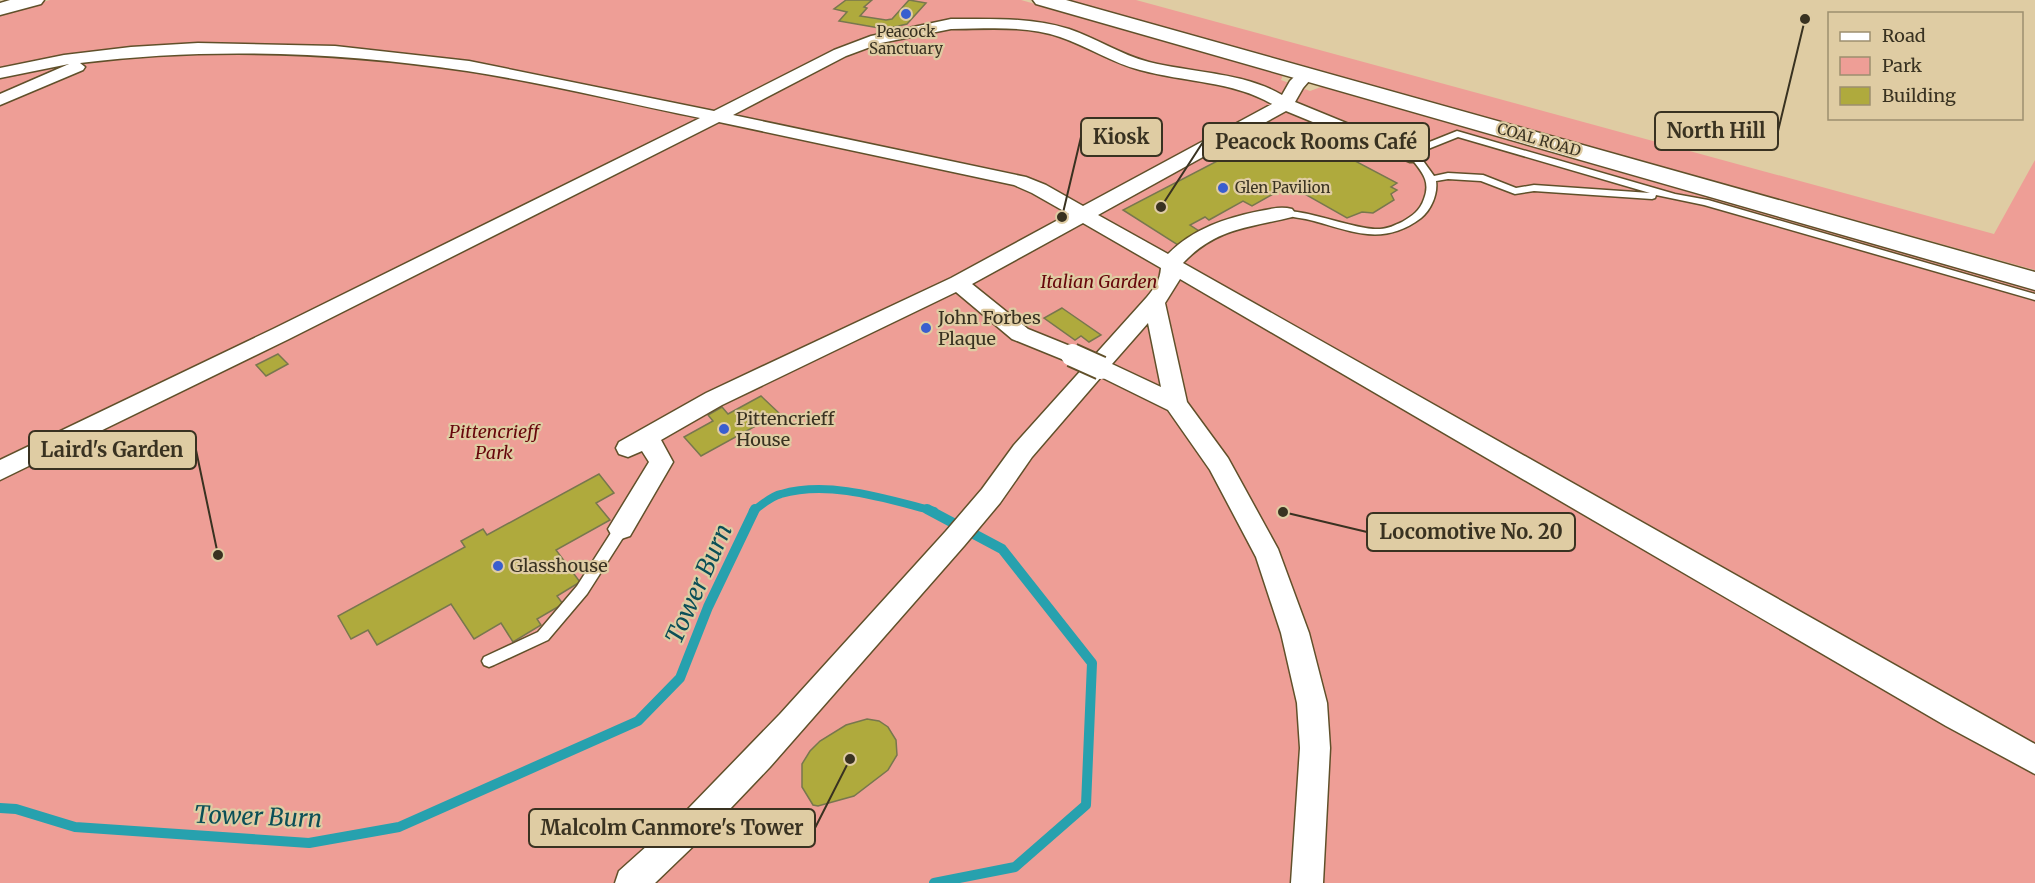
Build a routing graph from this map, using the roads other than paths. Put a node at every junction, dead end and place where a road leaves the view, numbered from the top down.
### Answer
1 (34, 0) edge
2 (1043, 0) edge
3 (0, 9) edge
4 (110, 54) junction
5 (0, 74) edge
6 (1307, 74) junction
7 (0, 99) edge
8 (1285, 104) junction
9 (718, 116) junction
10 (1416, 158) junction
11 (1433, 179) junction
12 (1674, 197) junction
13 (1285, 213) joint
14 (1082, 214) junction
15 (1170, 266) junction
16 (2035, 281) edge
17 (958, 282) junction
18 (2035, 297) edge
19 (1154, 302) junction
20 (1176, 404) junction
21 (0, 471) edge
22 (621, 529) joint
23 (489, 661) dead end
24 (2035, 760) edge
25 (631, 883) edge
26 (1307, 883) edge

1 - 3 street
2 - 6 street, COAL ROAD
4 - 5 street
4 - 7 street
4 - 9 street
6 - 8 street
6 - 16 street, COAL ROAD
8 - 9 street
8 - 10 street
8 - 14 street
9 - 14 street
9 - 21 street
10 - 11 lane
10 - 12 lane
11 - 12 lane
11 - 13 lane
12 - 18 lane
13 - 15 street
14 - 15 street
14 - 17 street
15 - 19 street
15 - 24 street
17 - 20 street, bridge
17 - 22 street
19 - 20 street
19 - 25 street
20 - 26 street
22 - 23 lane

